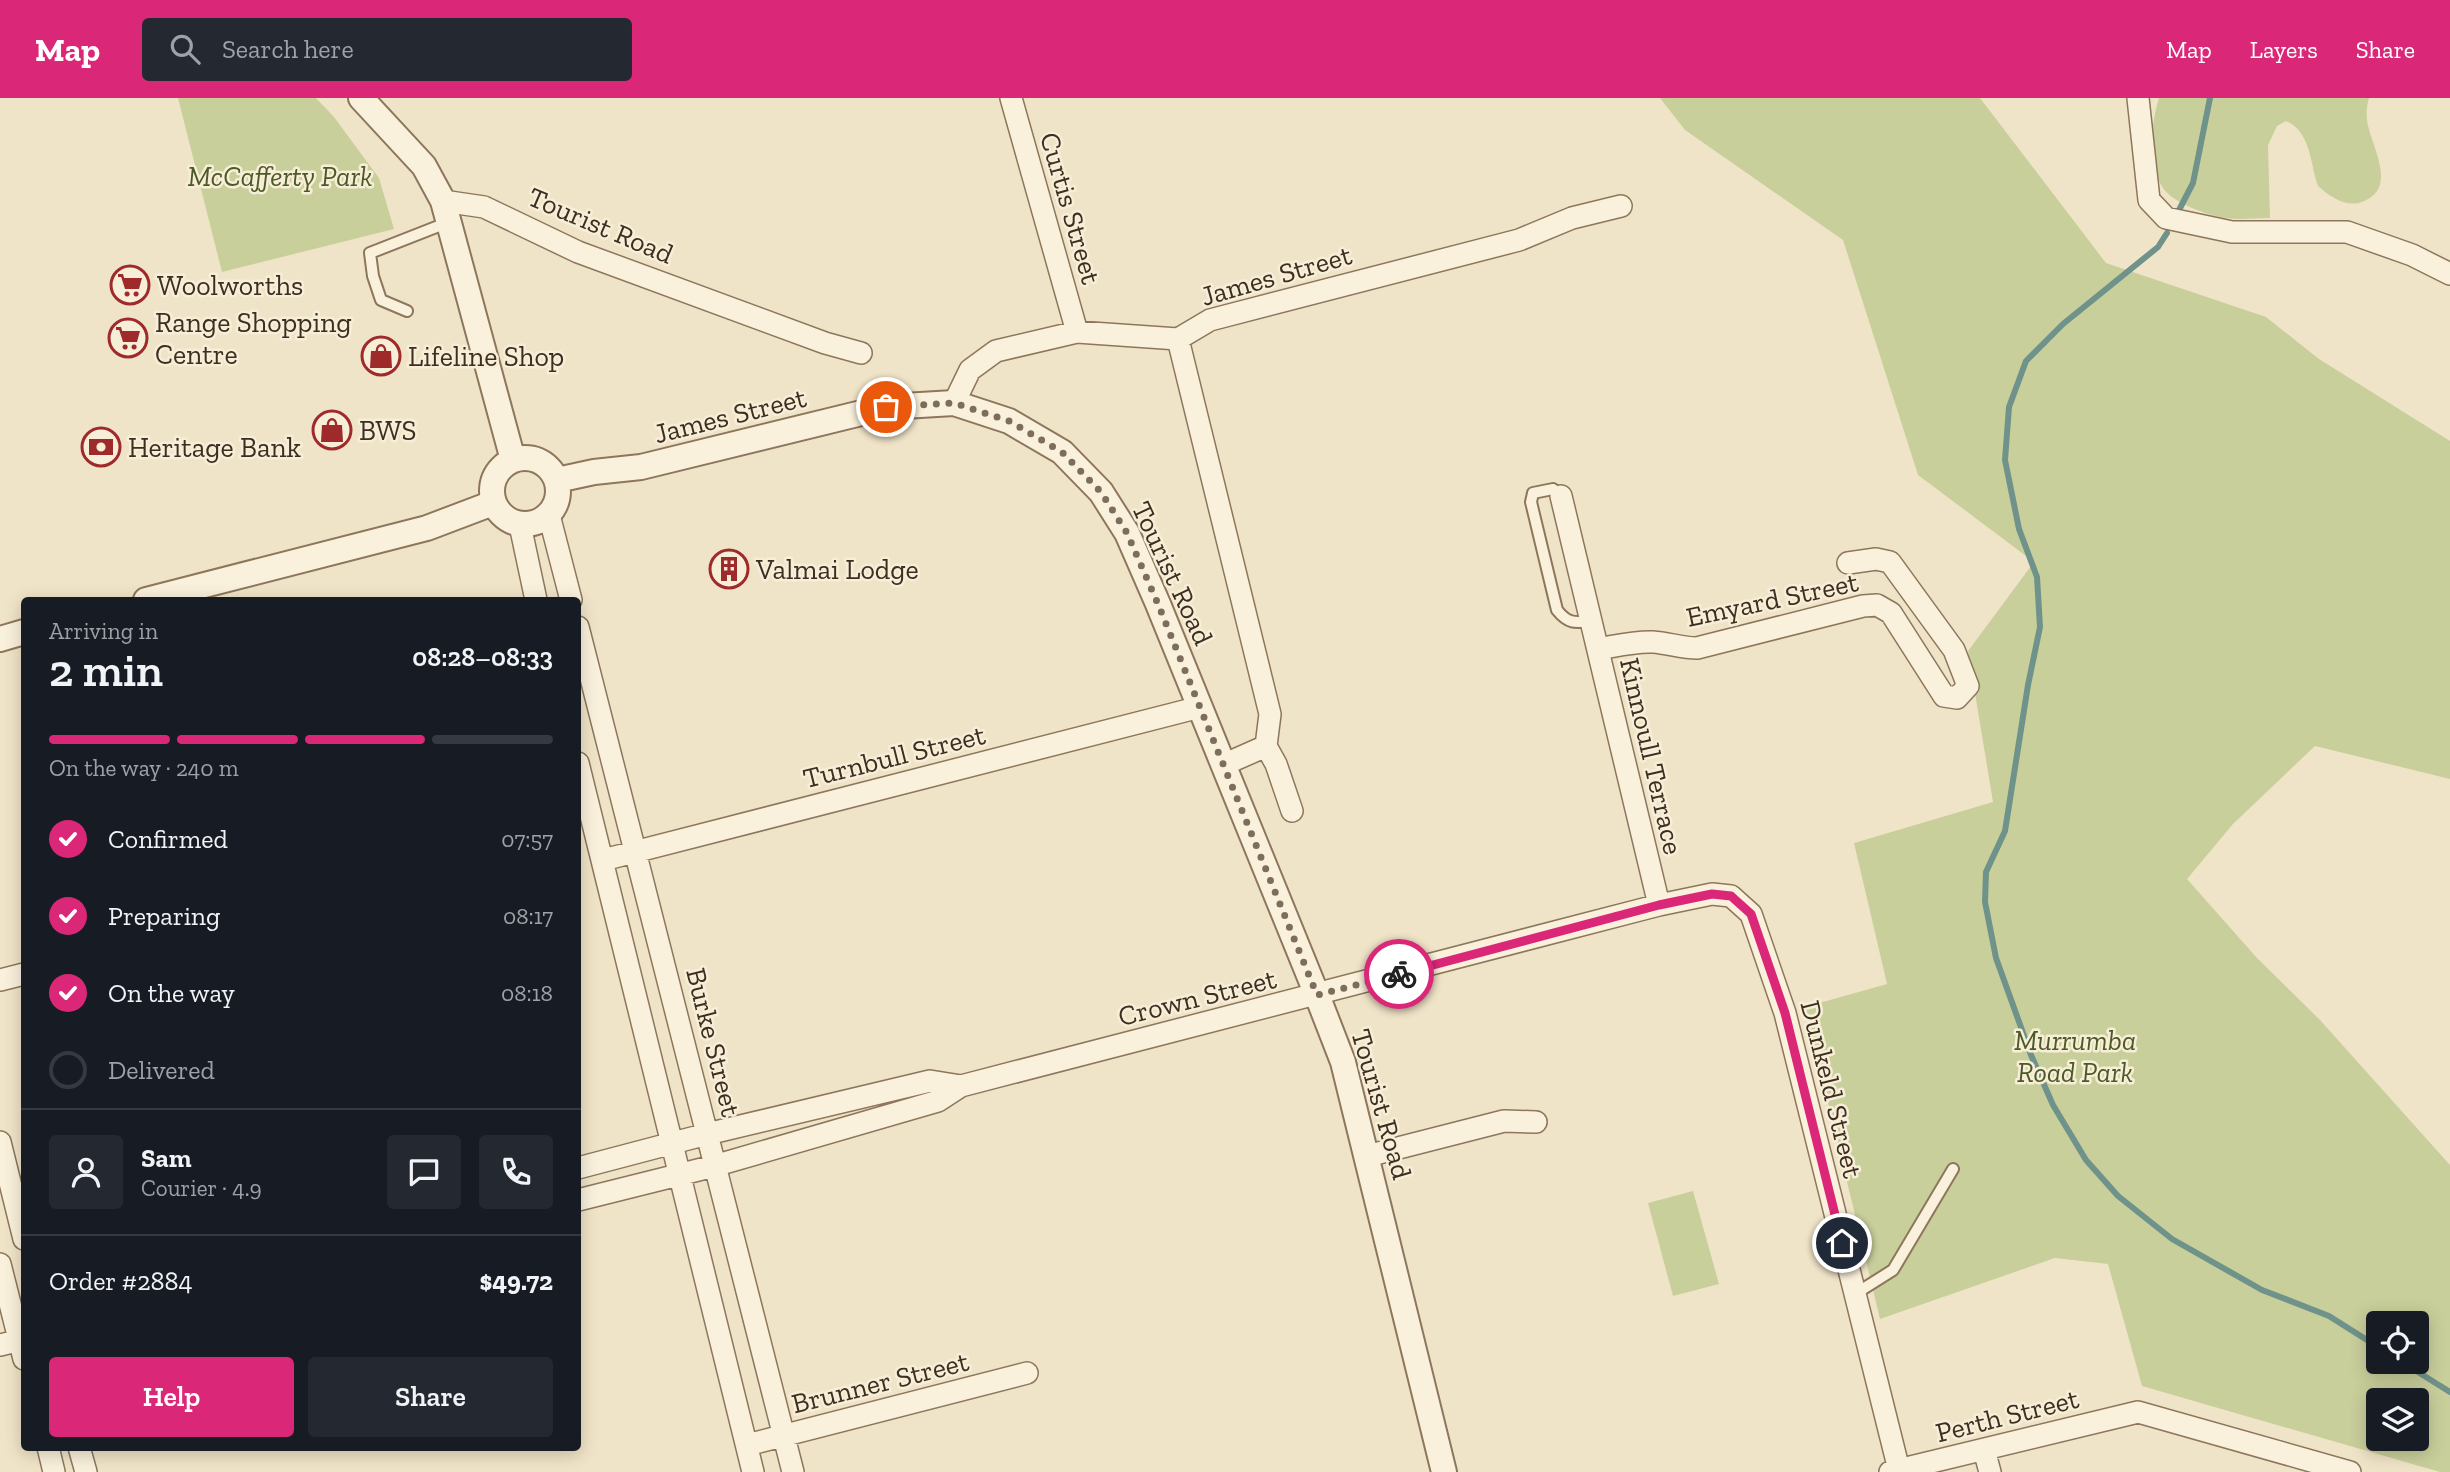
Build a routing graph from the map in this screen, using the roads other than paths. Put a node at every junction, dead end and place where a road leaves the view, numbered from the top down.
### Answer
1 (361, 98) edge
2 (1011, 98) edge
3 (2138, 98) edge
4 (1621, 206) dead end
5 (446, 212) junction
6 (2450, 274) edge
7 (407, 311) dead end
8 (1077, 332) junction
9 (1178, 339) junction
10 (860, 354) dead end
11 (954, 403) junction
12 (513, 460) junction
13 (557, 480) junction
14 (1561, 496) joint
15 (494, 503) junction
16 (549, 515) junction
17 (520, 525) junction
18 (1848, 563) dead end
19 (158, 597) edge
20 (535, 597) edge
21 (570, 597) edge
22 (1591, 621) junction
23 (21, 633) edge
24 (0, 639) edge
25 (581, 639) edge
26 (1598, 649) junction
27 (1200, 707) junction
28 (1266, 746) junction
29 (1223, 765) junction
30 (581, 775) edge
31 (1292, 811) dead end
32 (635, 852) junction
33 (603, 860) junction
34 (1731, 896) joint
35 (1659, 905) junction
36 (21, 975) edge
37 (0, 980) edge
38 (1317, 995) junction
39 (961, 1086) junction
40 (1536, 1122) dead end
41 (707, 1134) junction
42 (0, 1142) edge
43 (674, 1143) junction
44 (1367, 1156) junction
45 (714, 1166) junction
46 (581, 1167) edge
47 (1953, 1169) dead end
48 (680, 1174) junction
49 (581, 1199) edge
50 (21, 1227) edge
51 (0, 1264) edge
52 (1855, 1294) junction
53 (12, 1313) edge
54 (17, 1346) edge
55 (1027, 1373) dead end
56 (784, 1436) junction
57 (747, 1445) junction
58 (1984, 1450) junction
59 (49, 1451) edge
60 (80, 1451) edge
61 (1895, 1471) edge
62 (54, 1472) edge
63 (86, 1472) edge
64 (754, 1472) edge
65 (793, 1472) edge
66 (1444, 1472) edge
67 (1990, 1472) edge
68 (2350, 1472) edge

1 - 5 street
2 - 8 street, Curtis Street
3 - 6 street
4 - 9 street, James Street
5 - 7 lane
5 - 10 street, Tourist Road
5 - 12 street
8 - 9 street, James Street
8 - 11 street, James Street
9 - 28 street, Tourist Road
11 - 13 street, James Street
11 - 27 street, Tourist Road
12 - 13 street
12 - 15 street
13 - 16 street
14 - 22 street, Kinnoull Terrace
14 - 22 lane, Kinnoull Terrace
15 - 17 street
15 - 19 street
16 - 17 street
16 - 21 street
17 - 20 street
18 - 26 street, Emyard Street
22 - 26 street, Kinnoull Terrace
23 - 24 street
25 - 32 street, Burke Street
26 - 35 street, Kinnoull Terrace
27 - 29 street, Tourist Road
27 - 32 street, Turnbull Street
28 - 29 street
28 - 31 street
29 - 38 street, Tourist Road
30 - 33 street
32 - 33 street, Turnbull Street
32 - 41 street, Burke Street
33 - 43 street
34 - 35 street, Crown Street
34 - 52 street, Dunkeld Street
35 - 38 street, Crown Street
36 - 37 street
38 - 39 street, Crown Street
38 - 44 street, Tourist Road
39 - 41 street, Crown Street
39 - 45 street, Crown Street
40 - 44 street
41 - 43 street, Crown Street
41 - 45 street, Burke Street
42 - 50 street
43 - 46 street, Crown Street
43 - 48 street
44 - 66 street, Tourist Road
45 - 48 street, Crown Street
45 - 56 street, Burke Street
47 - 52 lane
48 - 49 street, Crown Street
48 - 57 street
51 - 53 street
52 - 61 street, Dunkeld Street
53 - 54 street
55 - 56 street, Brunner Street
56 - 57 street, Brunner Street
56 - 65 street, Burke Street
57 - 64 street
58 - 61 street, Perth Street
58 - 67 street
58 - 68 street, Perth Street
59 - 62 street
60 - 63 street

